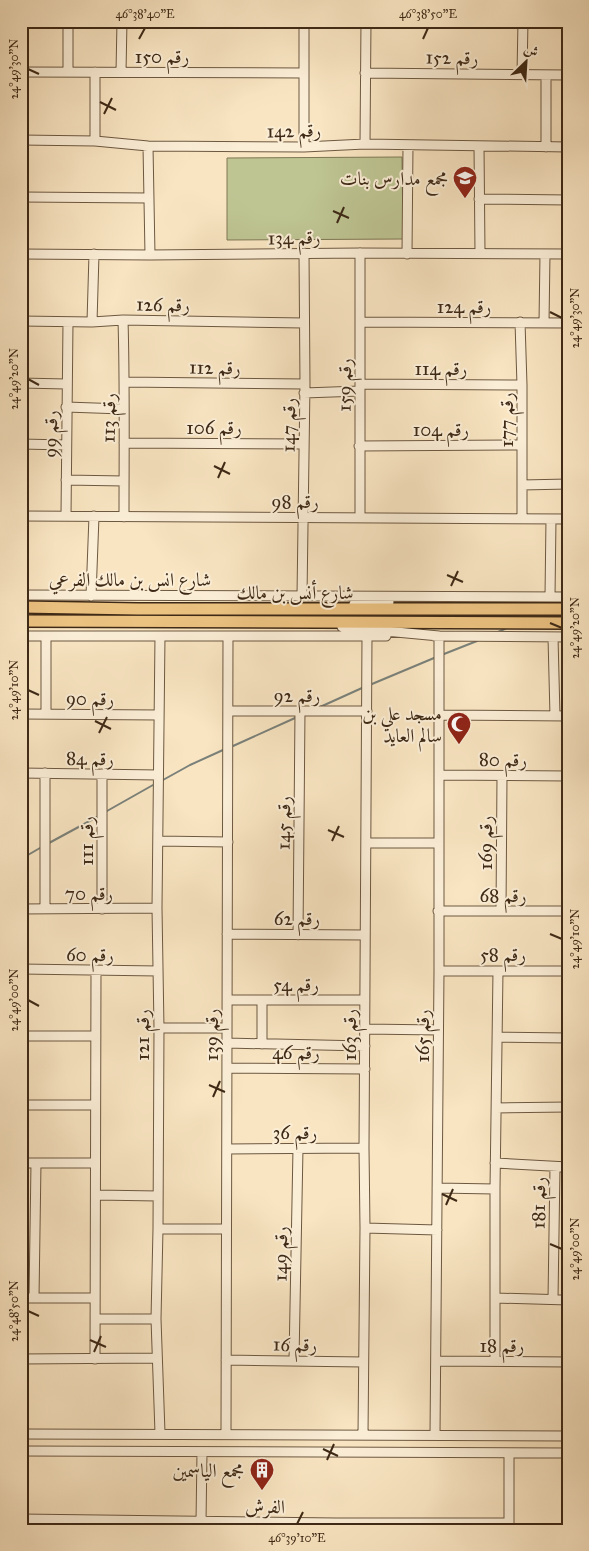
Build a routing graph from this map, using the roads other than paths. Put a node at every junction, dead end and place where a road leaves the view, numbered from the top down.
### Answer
1 (68, 21) edge
2 (122, 21) edge
3 (304, 21) edge
4 (366, 21) edge
5 (522, 21) edge
6 (21, 72) edge
7 (68, 72) junction
8 (95, 72) junction
9 (121, 72) junction
10 (304, 73) junction
11 (366, 73) junction
12 (522, 74) junction
13 (546, 74) junction
14 (568, 75) edge
15 (21, 140) edge
16 (95, 141) junction
17 (365, 144) junction
18 (408, 145) junction
19 (148, 146) junction
20 (479, 146) junction
21 (304, 147) junction
22 (546, 147) junction
23 (568, 147) edge
24 (21, 198) edge
25 (150, 198) junction
26 (479, 199) junction
27 (568, 200) edge
28 (304, 253) junction
29 (360, 253) junction
30 (480, 253) junction
31 (21, 254) edge
32 (94, 254) junction
33 (407, 254) junction
34 (545, 254) junction
35 (568, 254) edge
36 (150, 255) junction
37 (123, 320) junction
38 (21, 321) edge
39 (68, 322) junction
40 (92, 322) junction
41 (361, 322) junction
42 (520, 322) junction
43 (544, 322) junction
44 (304, 323) junction
45 (568, 323) edge
46 (125, 382) junction
47 (21, 383) edge
48 (66, 384) junction
49 (522, 385) junction
50 (304, 388) junction
51 (360, 388) junction
52 (66, 407) junction
53 (124, 409) junction
54 (124, 443) junction
55 (21, 444) edge
56 (66, 444) junction
57 (304, 444) junction
58 (522, 445) junction
59 (360, 446) junction
60 (66, 480) junction
61 (124, 481) junction
62 (568, 484) edge
63 (522, 485) junction
64 (21, 516) edge
65 (66, 516) junction
66 (94, 516) junction
67 (124, 517) junction
68 (303, 517) junction
69 (360, 518) junction
70 (522, 518) junction
71 (550, 518) junction
72 (568, 519) edge
73 (21, 595) edge
74 (91, 596) junction
75 (302, 596) junction
76 (461, 596) junction
77 (550, 596) junction
78 (568, 597) edge
79 (21, 607) edge
80 (289, 609) junction
81 (568, 610) edge
82 (21, 621) edge
83 (298, 623) junction
84 (568, 623) edge
85 (21, 636) edge
86 (46, 636) junction
87 (160, 636) junction
88 (228, 636) junction
89 (367, 636) junction
90 (439, 636) junction
91 (553, 637) junction
92 (568, 637) edge
93 (228, 711) junction
94 (300, 711) junction
95 (367, 711) junction
96 (21, 714) edge
97 (46, 714) junction
98 (159, 715) junction
99 (439, 715) junction
100 (555, 716) junction
101 (568, 716) edge
102 (21, 773) edge
103 (44, 773) junction
104 (102, 774) junction
105 (158, 774) junction
106 (439, 775) junction
107 (502, 776) junction
108 (568, 776) edge
109 (158, 841) junction
110 (228, 842) junction
111 (366, 843) junction
112 (438, 843) junction
113 (157, 908) junction
114 (21, 909) edge
115 (45, 909) junction
116 (102, 909) junction
117 (501, 911) junction
118 (568, 911) edge
119 (438, 912) junction
120 (228, 934) junction
121 (298, 935) junction
122 (365, 935) junction
123 (21, 969) edge
124 (96, 970) junction
125 (498, 970) junction
126 (158, 971) junction
127 (439, 971) junction
128 (568, 971) edge
129 (227, 1000) junction
130 (262, 1000) junction
131 (365, 1000) junction
132 (159, 1028) junction
133 (227, 1028) junction
134 (365, 1029) junction
135 (438, 1030) junction
136 (21, 1036) edge
137 (96, 1036) junction
138 (498, 1037) junction
139 (568, 1038) edge
140 (227, 1043) junction
141 (262, 1044) junction
142 (365, 1046) junction
143 (227, 1068) junction
144 (365, 1069) junction
145 (21, 1105) edge
146 (95, 1105) junction
147 (568, 1107) edge
148 (496, 1108) junction
149 (298, 1148) junction
150 (364, 1148) junction
151 (227, 1149) junction
152 (21, 1162) edge
153 (36, 1163) junction
154 (94, 1163) junction
155 (496, 1164) junction
156 (555, 1167) junction
157 (568, 1167) edge
158 (437, 1188) junction
159 (495, 1189) junction
160 (96, 1195) junction
161 (158, 1196) junction
162 (365, 1228) junction
163 (158, 1229) junction
164 (226, 1229) junction
165 (437, 1230) junction
166 (21, 1298) edge
167 (34, 1298) junction
168 (95, 1298) junction
169 (496, 1298) junction
170 (553, 1299) junction
171 (568, 1300) edge
172 (95, 1319) junction
173 (156, 1319) junction
174 (157, 1358) junction
175 (21, 1359) edge
176 (95, 1359) junction
177 (226, 1360) junction
178 (294, 1360) junction
179 (436, 1361) junction
180 (496, 1361) junction
181 (363, 1362) junction
182 (568, 1362) edge
183 (160, 1433) junction
184 (21, 1434) edge
185 (226, 1434) junction
186 (362, 1435) junction
187 (435, 1435) junction
188 (568, 1436) edge
189 (21, 1451) edge
190 (202, 1452) junction
191 (509, 1453) junction
192 (568, 1453) edge
193 (21, 1519) edge
194 (32, 1520) junction
195 (201, 1522) junction
196 (218, 1526) edge
197 (258, 1526) edge
198 (310, 1526) edge
199 (509, 1526) edge
200 (31, 1530) edge

1 - 7 street
2 - 9 street
3 - 10 street
4 - 11 street
5 - 12 street
6 - 7 street, رقم 150
7 - 8 street, رقم 150
8 - 9 street, رقم 150
8 - 16 street
9 - 10 street, رقم 150
10 - 21 street
11 - 12 street, رقم 152
11 - 17 street
12 - 13 street, رقم 152
13 - 14 street, رقم 152
13 - 22 street
15 - 16 street, رقم 142
16 - 19 street, رقم 142
17 - 18 street, رقم 142
17 - 21 street, رقم 142
18 - 20 street, رقم 142
18 - 33 street
19 - 21 street, رقم 142
19 - 25 street
20 - 22 street, رقم 142
20 - 26 street
22 - 23 street, رقم 142
24 - 25 street
25 - 36 street
26 - 27 street
26 - 30 street
28 - 29 street, رقم 134
28 - 36 street, رقم 134
28 - 44 street, رقم 147
29 - 33 street, رقم 134
29 - 41 street, رقم 159
30 - 33 street, رقم 134
30 - 34 street, رقم 134
31 - 32 street, رقم 134
32 - 36 street, رقم 134
32 - 40 street
34 - 35 street, رقم 134
34 - 43 street
37 - 40 street, رقم 126
37 - 44 street, رقم 126
37 - 46 street, رقم 113
38 - 39 street, رقم 126
39 - 40 street, رقم 126
39 - 48 street, رقم 99
41 - 42 street, رقم 124
41 - 51 street, رقم 159
42 - 43 street, رقم 124
42 - 49 street, رقم 177
43 - 45 street, رقم 124
44 - 50 street, رقم 147
46 - 50 street, رقم 112
46 - 53 street, رقم 113
47 - 48 street
48 - 52 street, رقم 99
49 - 51 street, رقم 114
49 - 58 street, رقم 177
50 - 51 street, رقم 112
50 - 57 street, رقم 147
51 - 59 street, رقم 159
52 - 53 street
52 - 56 street, رقم 99
53 - 54 street, رقم 113
54 - 57 street, رقم 106
54 - 61 street, رقم 113
55 - 56 street
56 - 60 street, رقم 99
57 - 68 street, رقم 147
58 - 59 street, رقم 104
58 - 63 street, رقم 177
59 - 69 street, رقم 159
60 - 61 street
60 - 65 street, رقم 99
61 - 67 street, رقم 113
62 - 63 street
63 - 70 street, رقم 177
64 - 65 street, رقم 98
65 - 66 street, رقم 98
66 - 67 street, رقم 98
66 - 74 street
67 - 68 street, رقم 98
68 - 69 street, رقم 98
68 - 75 street, رقم 147
69 - 70 street, رقم 98
70 - 71 street, رقم 98
71 - 72 street, رقم 98
71 - 77 street
73 - 74 street, شارع انس بن مالك الفرعي
74 - 75 street, شارع انس بن مالك الفرعي
75 - 76 street, شارع انس بن مالك الفرعي
76 - 77 street, شارع انس بن مالك الفرعي
76 - 80 street
77 - 78 street, شارع انس بن مالك الفرعي
79 - 80 main road, شارع أنس بن مالك
80 - 81 main road, شارع أنس بن مالك
82 - 83 main road, شارع أنس بن مالك
83 - 84 main road, شارع أنس بن مالك
83 - 90 street
85 - 86 street
86 - 87 street
86 - 97 street
87 - 88 street
87 - 98 street, رقم 121
88 - 89 street
88 - 93 street, رقم 139
89 - 90 street
89 - 95 street, رقم 163
90 - 91 street
90 - 99 street, رقم 165
91 - 92 street
91 - 100 street
93 - 94 street, رقم 92
93 - 110 street, رقم 139
94 - 95 street, رقم 92
94 - 121 street, رقم 145
95 - 111 street, رقم 163
96 - 97 street, رقم 90
97 - 98 street, رقم 90
98 - 105 street, رقم 121
99 - 100 street
99 - 106 street, رقم 165
100 - 101 street
102 - 103 street, رقم 84
103 - 104 street, رقم 84
103 - 115 street
104 - 105 street, رقم 84
104 - 116 street, رقم 111
105 - 109 street, رقم 121
106 - 107 street, رقم 80
106 - 112 street, رقم 165
107 - 108 street, رقم 80
107 - 117 street, رقم 169
109 - 110 street
109 - 113 street, رقم 121
110 - 120 street, رقم 139
111 - 112 street
111 - 122 street, رقم 163
112 - 119 street, رقم 165
113 - 116 street, رقم 70
113 - 126 street, رقم 121
114 - 115 street, رقم 70
115 - 116 street, رقم 70
117 - 118 street, رقم 68
117 - 119 street, رقم 68
119 - 127 street, رقم 165
120 - 121 street, رقم 62
120 - 129 street, رقم 139
121 - 122 street, رقم 62
122 - 131 street, رقم 163
123 - 124 street, رقم 60
124 - 126 street, رقم 60
124 - 137 street
125 - 127 street, رقم 58
125 - 128 street, رقم 58
125 - 138 street
126 - 132 street, رقم 121
127 - 135 street, رقم 165
129 - 130 street, رقم 54
129 - 133 street, رقم 139
130 - 131 street, رقم 54
130 - 141 street
131 - 134 street, رقم 163
132 - 133 street
132 - 161 street, رقم 121
133 - 140 street, رقم 139
134 - 135 street
134 - 142 street, رقم 163
135 - 158 street, رقم 165
136 - 137 street
137 - 146 street
138 - 139 street
138 - 148 street
140 - 141 street
140 - 143 street, رقم 139
141 - 142 street
142 - 144 street, رقم 163
143 - 144 street, رقم 46
143 - 151 street, رقم 139
144 - 150 street, رقم 163
145 - 146 street
146 - 154 street
147 - 148 street
148 - 155 street
149 - 150 street, رقم 36
149 - 151 street, رقم 36
149 - 178 street, رقم 149
150 - 162 street, رقم 163
151 - 164 street, رقم 139
152 - 153 street
153 - 154 street
153 - 167 street
154 - 160 street
155 - 156 street
155 - 159 street
156 - 157 street
156 - 170 street, رقم 181
158 - 159 street
158 - 165 street, رقم 165
159 - 169 street
160 - 161 street
160 - 168 street
161 - 163 street, رقم 121
162 - 165 street
162 - 181 street, رقم 163
163 - 164 street
163 - 173 street, رقم 121
164 - 177 street, رقم 139
165 - 179 street, رقم 165
166 - 167 street
167 - 168 street
168 - 172 street
169 - 170 street
169 - 180 street
170 - 171 street
172 - 173 street
172 - 176 street
173 - 174 street, رقم 121
174 - 176 street
174 - 183 street, رقم 121
175 - 176 street
177 - 178 street, رقم 16
177 - 185 street, رقم 139
178 - 181 street, رقم 16
179 - 180 street, رقم 18
179 - 187 street, رقم 165
180 - 182 street, رقم 18
181 - 186 street, رقم 163
183 - 184 street
183 - 185 street
185 - 186 street
186 - 187 street
187 - 188 street
189 - 190 street
190 - 191 street
190 - 195 street
191 - 192 street
191 - 199 street
193 - 194 street, الفرش
194 - 195 street, الفرش
194 - 200 street
195 - 196 street, الفرش
196 - 197 street, الفرش
197 - 198 street, الفرش
198 - 199 street, الفرش

